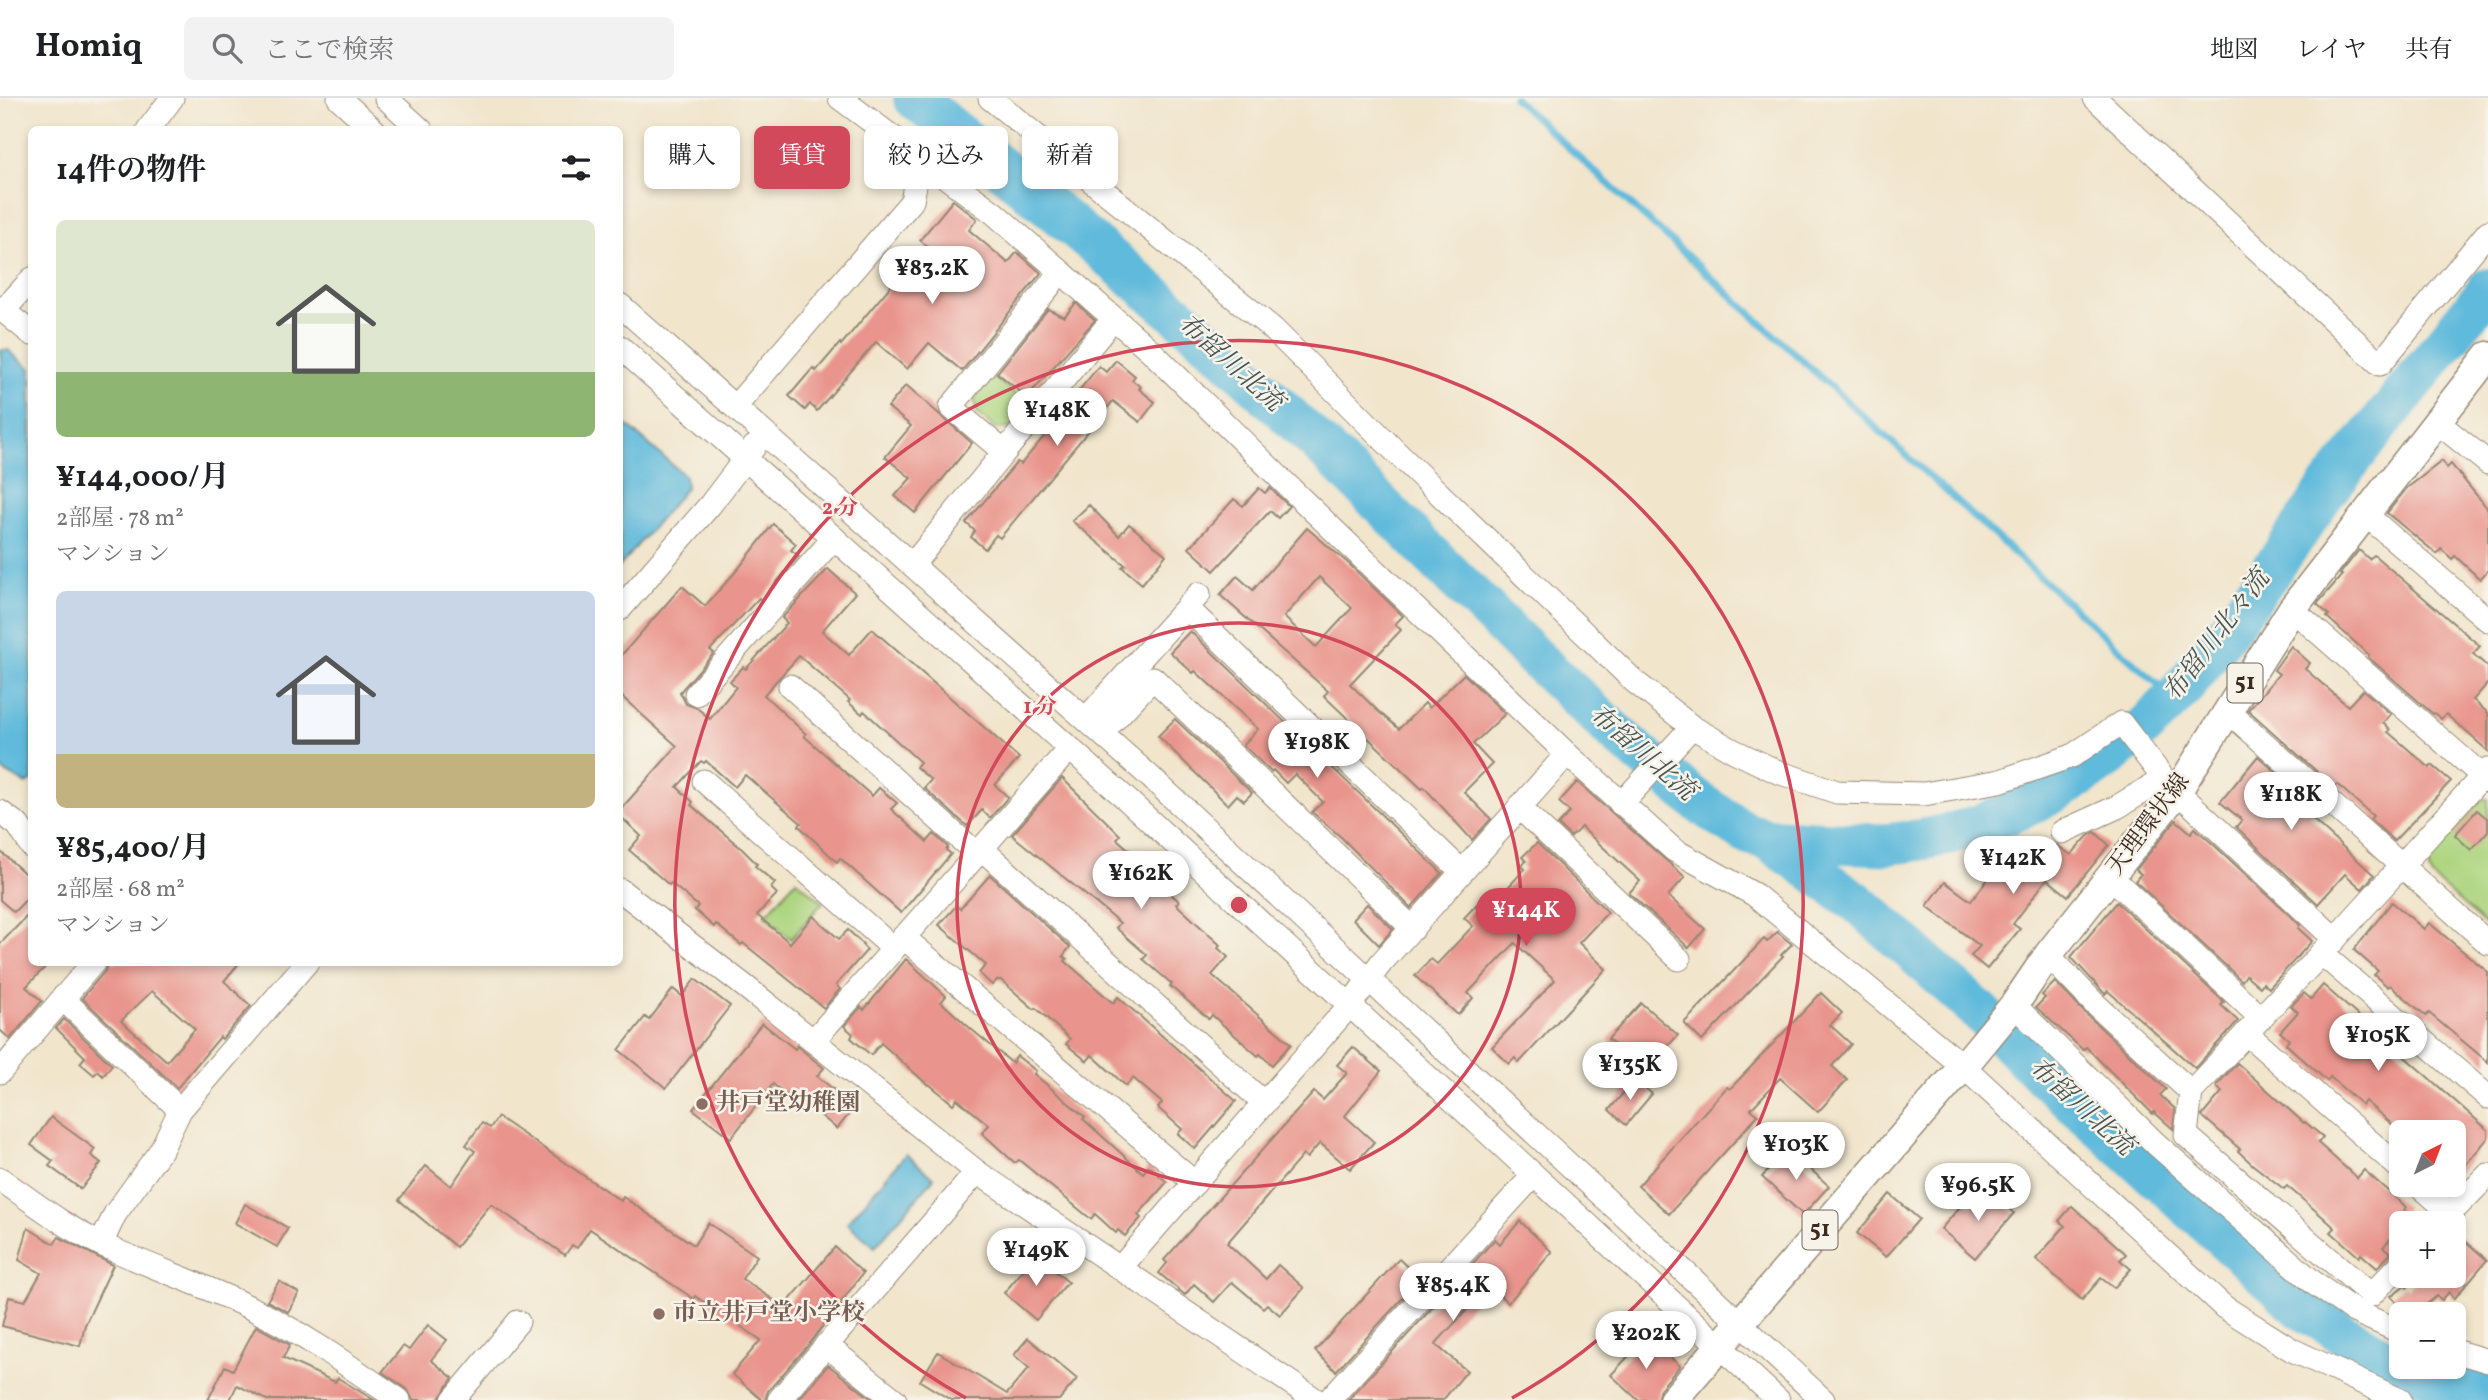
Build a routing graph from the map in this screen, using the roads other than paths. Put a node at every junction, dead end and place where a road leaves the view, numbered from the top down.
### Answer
1 (172, 98) edge
2 (339, 98) edge
3 (386, 98) edge
4 (840, 98) edge
5 (990, 98) edge
6 (2108, 102) edge
7 (151, 126) edge
8 (370, 126) edge
9 (417, 126) edge
10 (877, 126) edge
11 (914, 189) edge
12 (960, 189) edge
13 (2488, 232) edge
14 (28, 283) edge
15 (1051, 284) dead end
16 (623, 308) edge
17 (1, 310) edge
18 (1104, 330) dead end
19 (28, 331) edge
20 (623, 350) edge
21 (2488, 356) edge
22 (735, 407) junction
23 (2436, 421) junction
24 (765, 433) junction
25 (1004, 452) junction
26 (745, 459) junction
27 (2488, 463) edge
28 (2365, 514) junction
29 (834, 538) junction
30 (913, 564) junction
31 (623, 606) edge
32 (2292, 610) junction
33 (2488, 620) edge
34 (790, 686) dead end
35 (695, 694) dead end
36 (2228, 710) junction
37 (1094, 726) junction
38 (1690, 730) junction
39 (1070, 748) junction
40 (1567, 754) junction
41 (2486, 776) edge
42 (704, 781) dead end
43 (2166, 781) junction
44 (1623, 802) junction
45 (1520, 807) junction
46 (0, 812) edge
47 (2062, 832) dead end
48 (28, 841) edge
49 (979, 851) junction
50 (1454, 863) dead end
51 (2401, 866) junction
52 (2110, 876) junction
53 (623, 892) edge
54 (1413, 929) junction
55 (898, 943) junction
56 (2488, 943) edge
57 (2328, 946) junction
58 (2048, 956) junction
59 (1679, 959) dead end
60 (90, 966) edge
61 (304, 966) edge
62 (1368, 979) junction
63 (62, 998) junction
64 (1350, 1005) junction
65 (2010, 1009) junction
66 (2253, 1026) junction
67 (813, 1041) junction
68 (1966, 1063) junction
69 (0, 1072) edge
70 (2191, 1091) junction
71 (2488, 1097) edge
72 (1264, 1103) junction
73 (180, 1110) junction
74 (2389, 1157) edge
75 (977, 1172) junction
76 (2488, 1175) edge
77 (1533, 1176) junction
78 (0, 1179) edge
79 (1195, 1183) junction
80 (2429, 1197) edge
81 (2440, 1211) edge
82 (2453, 1211) edge
83 (101, 1244) junction
84 (1120, 1268) junction
85 (2389, 1276) edge
86 (518, 1322) dead end
87 (1738, 1323) junction
88 (2389, 1327) edge
89 (826, 1345) junction
90 (1719, 1346) junction
91 (2466, 1355) edge
92 (2488, 1361) edge
93 (1304, 1397) edge
94 (399, 1400) edge
95 (453, 1400) edge
96 (779, 1400) edge
97 (895, 1400) edge
98 (1329, 1400) edge
99 (1673, 1400) edge
100 (1778, 1400) edge
101 (1823, 1400) edge
102 (2400, 1400) edge

1 - 7 street
2 - 8 street
3 - 9 street
4 - 10 street
5 - 38 street
6 - 13 street
11 - 22 street
12 - 40 street
14 - 17 street
15 - 25 street
16 - 22 street
17 - 19 street
18 - 25 street
20 - 26 street
21 - 23 main road, 天理環状線 / 51
22 - 24 street
23 - 27 street
23 - 28 main road, 天理環状線 / 51
24 - 26 street
24 - 30 street
25 - 30 street
26 - 29 street
26 - 31 street
28 - 32 main road, 天理環状線 / 51
28 - 33 street
29 - 35 street
29 - 39 street
30 - 37 street
32 - 36 main road, 天理環状線 / 51
32 - 41 street
34 - 49 street
36 - 43 main road, 天理環状線 / 51
36 - 51 street
37 - 50 street
37 - 54 street
37 - 62 street
38 - 43 street
38 - 44 street
39 - 49 street
39 - 64 street
40 - 44 street
40 - 45 street
41 - 51 street
42 - 55 street
43 - 47 street
43 - 52 main road, 天理環状線 / 51
43 - 57 street
44 - 68 street
45 - 54 street
45 - 59 street
46 - 48 street
49 - 55 street
49 - 72 street
51 - 56 street
51 - 57 street
52 - 58 main road, 天理環状線 / 51
52 - 66 street
53 - 67 street
54 - 62 street
55 - 67 street
55 - 79 street
57 - 66 street
57 - 71 street
58 - 65 main road, 天理環状線 / 51
58 - 70 street
60 - 63 street
61 - 73 street
62 - 64 street
62 - 87 street
63 - 69 street
63 - 73 street
64 - 72 street
64 - 77 street
65 - 68 main road, 天理環状線 / 51
65 - 88 street
66 - 70 street
66 - 74 street
67 - 75 street
68 - 87 main road, 天理環状線 / 51
68 - 102 street
70 - 85 street
72 - 79 street
73 - 83 street
75 - 84 street
75 - 89 street
76 - 82 street
77 - 90 street
77 - 98 street
78 - 83 street
79 - 84 street
80 - 81 street
83 - 94 street
84 - 93 street
86 - 95 street
87 - 90 main road, 天理環状線 / 51
87 - 101 street
89 - 96 street
89 - 97 street
90 - 99 main road, 天理環状線 / 51
90 - 100 street
91 - 92 street

